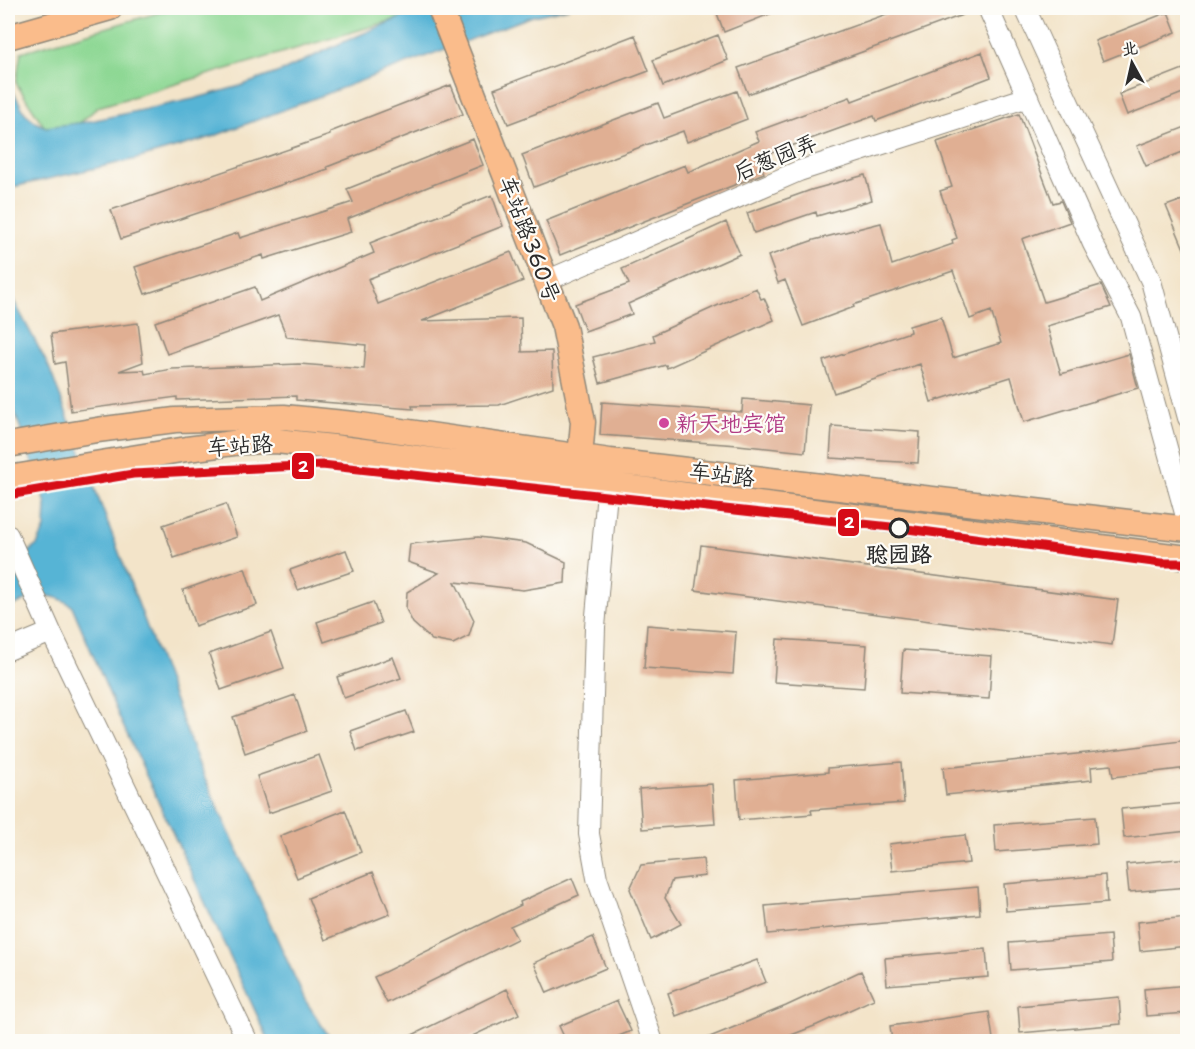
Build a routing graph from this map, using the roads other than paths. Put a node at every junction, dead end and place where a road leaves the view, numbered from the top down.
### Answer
1 (110, 8) edge
2 (440, 8) edge
3 (988, 8) edge
4 (1025, 8) edge
5 (8, 37) edge
6 (1028, 97) junction
7 (546, 281) junction
8 (1180, 357) edge
9 (1188, 418) edge
10 (17, 443) edge
11 (579, 468) junction
12 (609, 473) junction
13 (19, 476) edge
14 (1188, 526) edge
15 (8, 536) edge
16 (1188, 558) edge
17 (51, 632) junction
18 (8, 650) edge
19 (248, 1041) edge
20 (653, 1041) edge

1 - 5 main road
2 - 7 main road, 车站路360号
3 - 6 street
4 - 8 street
6 - 7 street, 后葱园弄
6 - 14 street
7 - 11 main road, 车站路360号
8 - 9 street
10 - 11 main road, 车站路
11 - 12 main road, 车站路
11 - 13 main road, 车站路
12 - 14 main road, 车站路
12 - 16 main road, 车站路
12 - 20 street
15 - 17 street
17 - 18 street
17 - 19 street

